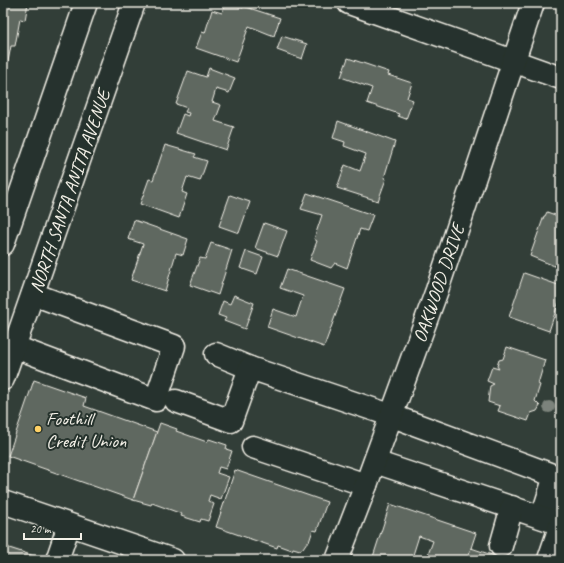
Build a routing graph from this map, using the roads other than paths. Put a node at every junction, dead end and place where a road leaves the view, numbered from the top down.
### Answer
1 (86, 3) edge
2 (134, 3) edge
3 (348, 3) edge
4 (534, 3) edge
5 (513, 61) junction
6 (561, 78) edge
7 (3, 244) edge
8 (33, 294) junction
9 (15, 347) junction
10 (216, 354) dead end
11 (250, 368) junction
12 (3, 379) edge
13 (176, 400) dead end
14 (390, 415) junction
15 (253, 447) dead end
16 (374, 462) junction
17 (366, 485) junction
18 (3, 502) edge
19 (512, 507) junction
20 (555, 522) edge
21 (69, 525) junction
22 (501, 546) dead end
23 (549, 559) dead end
24 (57, 560) edge
25 (173, 560) edge
26 (337, 560) edge

1 - 7 street
2 - 8 street, NORTH SANTA ANITA AVENUE
3 - 5 street
4 - 5 street, OAKWOOD DRIVE
5 - 6 street
5 - 14 street, OAKWOOD DRIVE
8 - 9 street, NORTH SANTA ANITA AVENUE
8 - 9 street
9 - 12 street, NORTH SANTA ANITA AVENUE
10 - 11 street
11 - 13 street
11 - 14 street
14 - 16 street, OAKWOOD DRIVE
14 - 20 street
15 - 17 street
16 - 17 street, OAKWOOD DRIVE
16 - 19 street
17 - 26 street, OAKWOOD DRIVE
18 - 21 street
19 - 20 street
19 - 22 street
20 - 23 street
21 - 24 street
21 - 25 street

